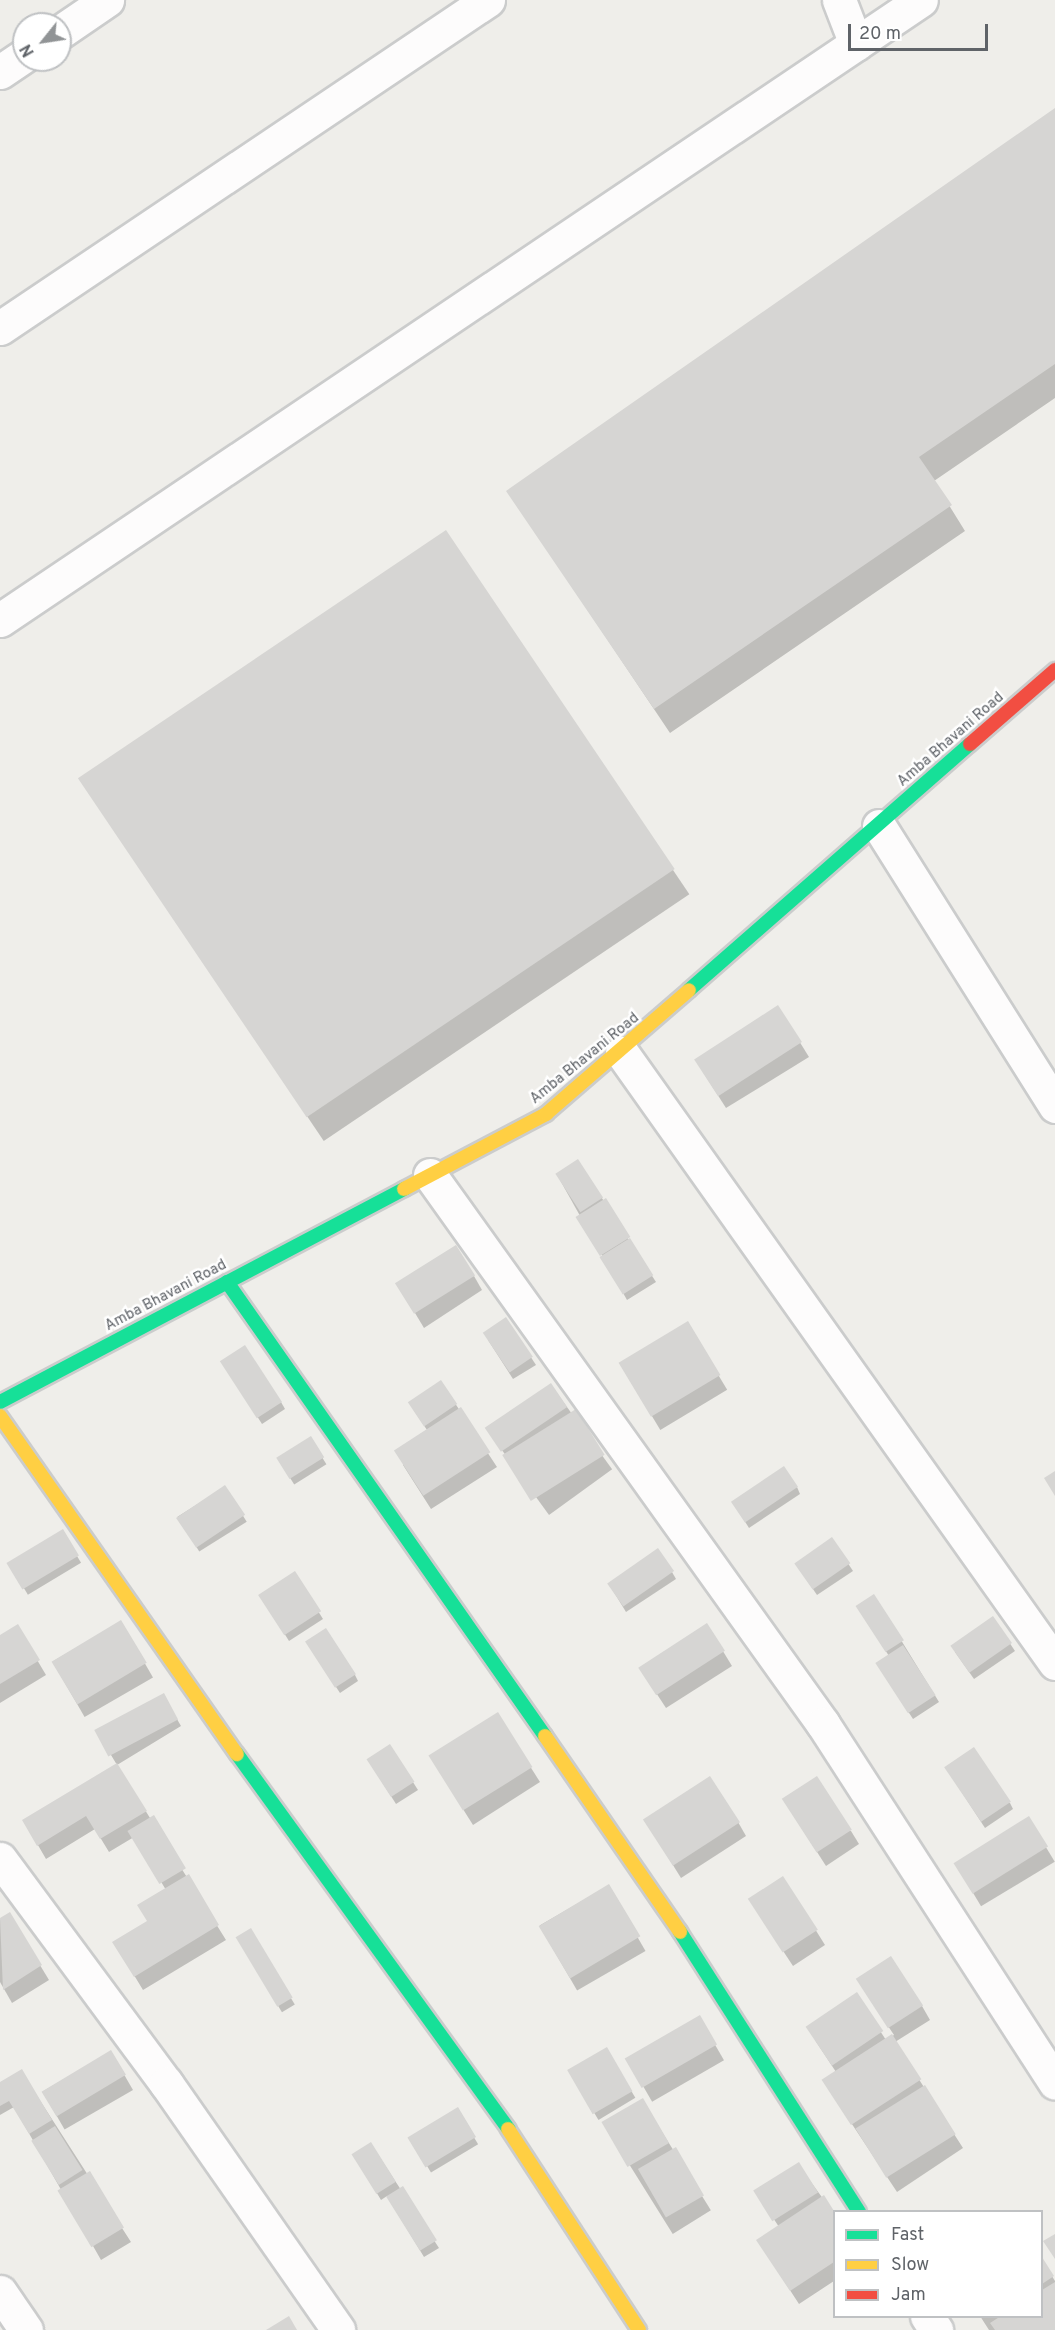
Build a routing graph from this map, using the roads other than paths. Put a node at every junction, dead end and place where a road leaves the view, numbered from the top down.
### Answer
1 (107, 0) edge
2 (488, 0) edge
3 (839, 0) edge
4 (921, 0) edge
5 (72, 24) edge
6 (856, 44) junction
7 (0, 328) edge
8 (0, 621) edge
9 (1055, 670) edge
10 (879, 826) junction
11 (622, 1053) junction
12 (1055, 1106) edge
13 (430, 1175) junction
14 (227, 1282) junction
15 (0, 1402) edge
16 (0, 1416) edge
17 (1055, 1663) edge
18 (0, 1859) edge
19 (1055, 2084) edge
20 (858, 2210) edge
21 (0, 2292) edge
22 (26, 2330) edge
23 (338, 2330) edge
24 (639, 2330) edge

1 - 5 street
2 - 7 street
3 - 6 street
4 - 6 street
6 - 8 street
9 - 10 street, Amba Bhavani Road
10 - 11 street, Amba Bhavani Road
10 - 12 street
11 - 13 street, Amba Bhavani Road
11 - 17 street
13 - 14 street, Amba Bhavani Road
13 - 19 street
14 - 15 street, Amba Bhavani Road
14 - 20 street
16 - 24 street
18 - 23 street
21 - 22 street

